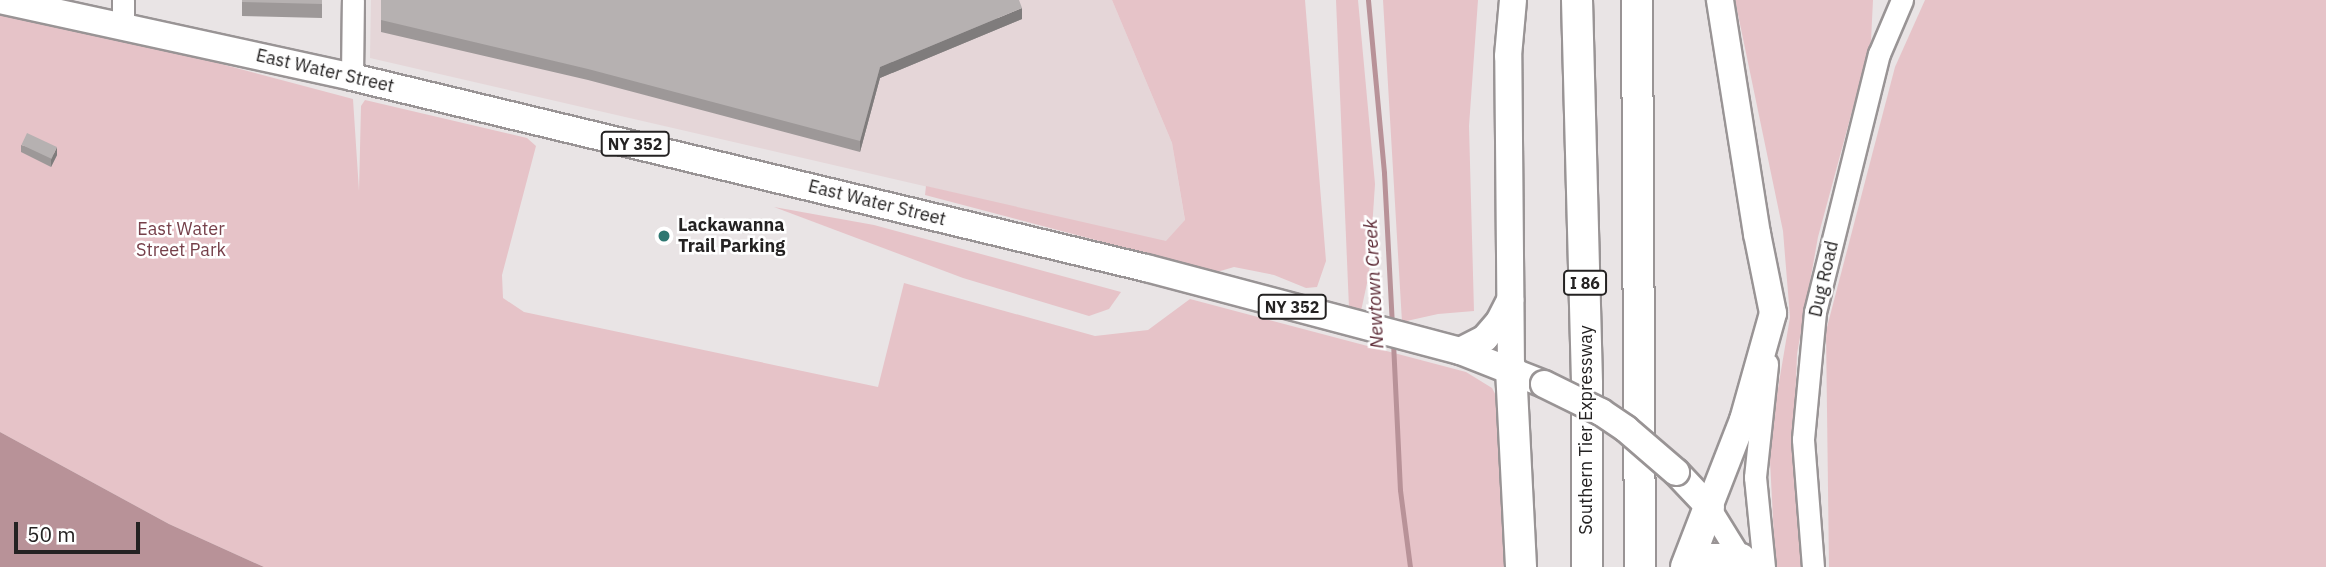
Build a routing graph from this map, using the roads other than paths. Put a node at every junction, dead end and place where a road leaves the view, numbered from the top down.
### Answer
1 (0, 0) edge
2 (353, 0) edge
3 (1513, 0) edge
4 (1577, 0) edge
5 (1637, 0) edge
6 (1720, 0) edge
7 (1902, 0) edge
8 (123, 13) edge
9 (352, 77) junction
10 (1510, 300) junction
11 (1773, 313) junction
12 (1449, 348) junction
13 (1511, 369) junction
14 (1709, 507) junction
15 (1750, 564) edge
16 (1521, 567) edge
17 (1587, 567) edge
18 (1640, 567) edge
19 (1686, 567) edge
20 (1694, 567) edge
21 (1813, 567) edge

1 - 8 main road, East Water Street / NY 352
2 - 9 street
3 - 10 main road
4 - 17 highway, Southern Tier Expressway / I 86
5 - 18 highway
6 - 11 main road
7 - 21 street, Dug Road
8 - 9 main road, East Water Street / NY 352
9 - 12 main road, East Water Street / NY 352
10 - 12 main road
10 - 13 main road
11 - 14 main road
11 - 15 street
12 - 13 main road, East Water Street / NY 352
13 - 14 main road, East Water Street / NY 352, bridge
13 - 16 highway
14 - 15 street
14 - 19 highway
15 - 20 highway

